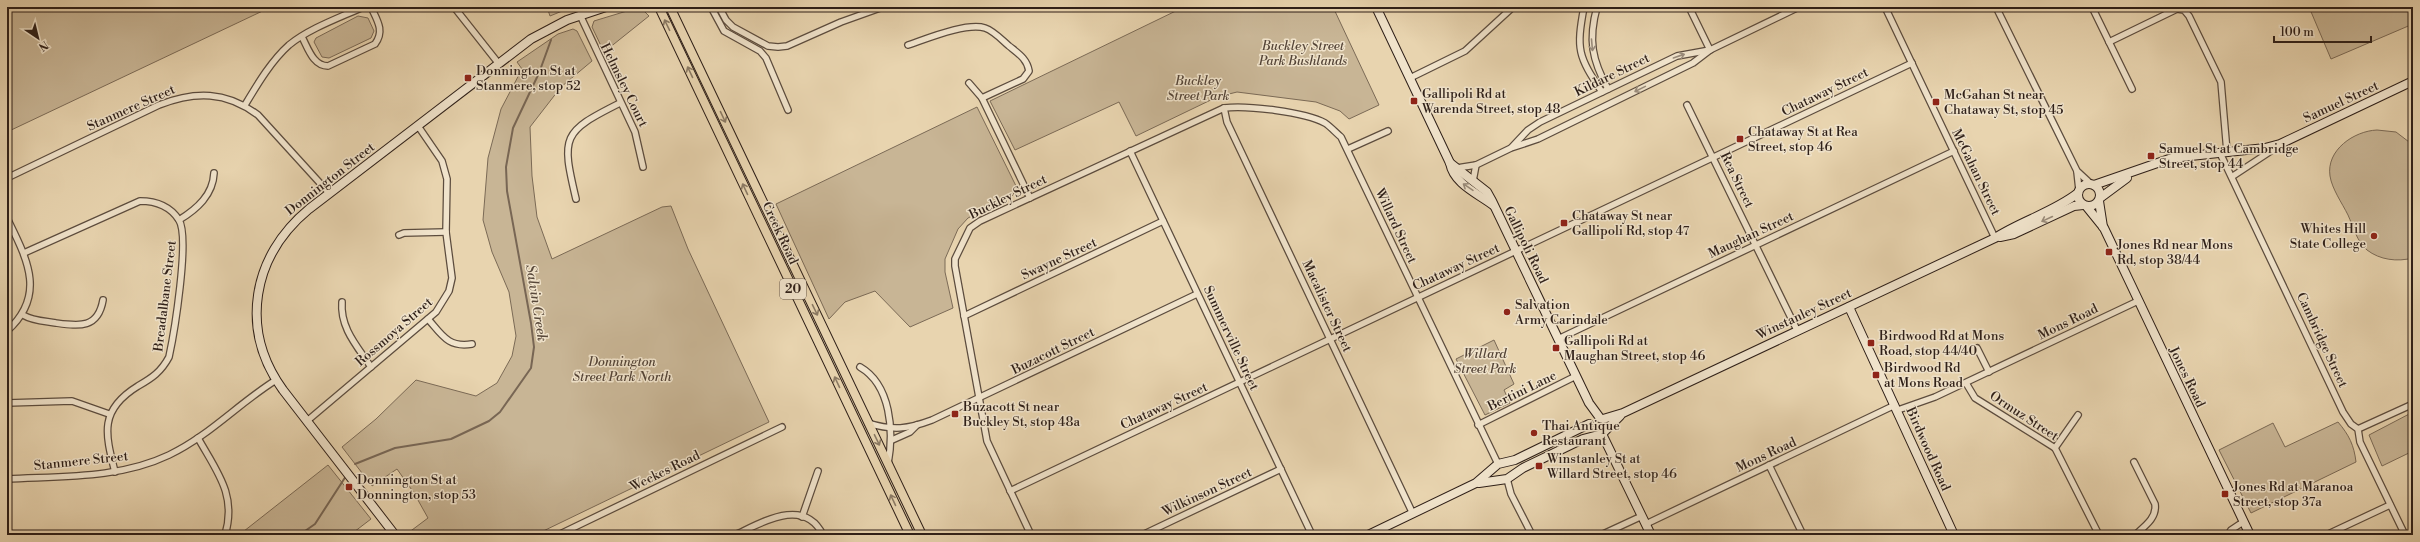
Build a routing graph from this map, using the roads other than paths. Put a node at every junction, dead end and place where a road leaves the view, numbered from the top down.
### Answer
1 (363, 7) edge
2 (371, 7) edge
3 (454, 7) edge
4 (606, 7) edge
5 (658, 7) edge
6 (670, 7) edge
7 (711, 7) edge
8 (719, 7) edge
9 (883, 7) edge
10 (1376, 7) edge
11 (1513, 7) edge
12 (1584, 7) edge
13 (1597, 7) edge
14 (1689, 7) edge
15 (1799, 7) edge
16 (1885, 7) edge
17 (1996, 7) edge
18 (2092, 7) edge
19 (580, 15) junction
20 (726, 20) junction
21 (719, 25) junction
22 (302, 36) junction
23 (2108, 42) junction
24 (908, 45) dead end
25 (1710, 50) junction
26 (1912, 63) junction
27 (499, 64) junction
28 (1410, 78) junction
29 (2413, 81) edge
30 (969, 83) dead end
31 (1608, 89) junction
32 (2132, 89) dead end
33 (1602, 92) junction
34 (982, 98) junction
35 (620, 103) junction
36 (1687, 104) dead end
37 (245, 105) junction
38 (1224, 108) junction
39 (788, 110) dead end
40 (418, 126) junction
41 (1388, 131) dead end
42 (2280, 144) junction
43 (1511, 148) junction
44 (1348, 149) junction
45 (1130, 151) junction
46 (1954, 151) junction
47 (2224, 152) junction
48 (1714, 157) junction
49 (1454, 165) junction
50 (1476, 165) junction
51 (643, 167) dead end
52 (2077, 171) junction
53 (2136, 172) junction
54 (214, 173) dead end
55 (2233, 176) junction
56 (7, 178) edge
57 (1473, 181) junction
58 (2093, 185) junction
59 (2078, 192) junction
60 (329, 193) junction
61 (1030, 198) junction
62 (576, 199) dead end
63 (2100, 199) junction
64 (1494, 205) junction
65 (2085, 206) junction
66 (7, 218) edge
67 (179, 220) junction
68 (1163, 221) junction
69 (2104, 228) junction
70 (446, 232) junction
71 (399, 235) dead end
72 (1995, 238) junction
73 (1756, 246) junction
74 (1516, 251) junction
75 (24, 253) junction
76 (1197, 294) junction
77 (1418, 298) junction
78 (103, 300) dead end
79 (2138, 301) junction
80 (342, 302) dead end
81 (1849, 307) junction
82 (23, 315) junction
83 (964, 316) junction
84 (428, 319) junction
85 (1797, 330) junction
86 (7, 331) edge
87 (1330, 339) junction
88 (1558, 339) junction
89 (472, 344) dead end
90 (1977, 348) dead end
91 (371, 367) junction
92 (860, 367) dead end
93 (1989, 372) junction
94 (1576, 376) junction
95 (276, 380) junction
96 (1239, 383) junction
97 (1966, 383) junction
98 (979, 398) junction
99 (7, 403) edge
100 (1589, 403) junction
101 (2413, 404) edge
102 (1896, 407) junction
103 (1623, 413) junction
104 (109, 414) junction
105 (2078, 415) dead end
106 (1602, 418) junction
107 (307, 421) junction
108 (1590, 422) junction
109 (868, 423) junction
110 (917, 425) junction
111 (1478, 425) junction
112 (782, 427) dead end
113 (890, 429) junction
114 (2358, 429) junction
115 (1601, 433) junction
116 (198, 438) junction
117 (892, 440) junction
118 (2054, 448) junction
119 (2134, 462) dead end
120 (888, 464) junction
121 (1499, 465) junction
122 (1770, 465) junction
123 (1281, 469) junction
124 (818, 471) dead end
125 (115, 472) junction
126 (1506, 478) junction
127 (7, 479) edge
128 (1476, 483) junction
129 (1010, 491) junction
130 (2390, 504) junction
131 (1413, 514) junction
132 (1642, 516) junction
133 (802, 517) junction
134 (2243, 522) junction
135 (1646, 524) junction
136 (568, 533) edge
137 (225, 535) edge
138 (395, 535) edge
139 (558, 535) edge
140 (735, 535) edge
141 (823, 535) edge
142 (910, 535) edge
143 (922, 535) edge
144 (1031, 535) edge
145 (1142, 535) edge
146 (1312, 535) edge
147 (1368, 535) edge
148 (1532, 535) edge
149 (1601, 535) edge
150 (1651, 535) edge
151 (1803, 535) edge
152 (1954, 535) edge
153 (2099, 535) edge
154 (2135, 535) edge
155 (2228, 535) edge
156 (2250, 535) edge
157 (2326, 535) edge
158 (2405, 535) edge

1 - 22 street
2 - 22 street
3 - 27 street
4 - 19 street, Donnington Street
142 -> 5 main road, Creek Road / 20
6 -> 109 main road, Creek Road / 20
7 - 21 street
8 - 20 street
9 - 20 street
10 - 28 street, Gallipoli Road
11 - 28 street
12 - 33 street
13 -> 31 street
14 - 25 street
15 - 25 street, Kildare Street
16 - 26 street, McGahan Street
17 - 52 street
18 - 23 street
19 - 27 street, Donnington Street
19 - 35 street, Helmsley Court
20 - 21 street
21 - 39 street
22 - 37 street
23 - 32 street
23 - 47 street
24 - 34 street
31 -> 25 street, Kildare Street
25 -> 43 street, Kildare Street
26 - 46 street, McGahan Street
26 - 48 street, Chataway Street
27 - 40 street, Donnington Street
28 - 49 street, Gallipoli Road
29 - 42 street, Samuel Street
30 - 34 street
31 - 33 street, Kildare Street
33 - 43 street, Kildare Street
34 - 61 street
35 - 51 street, Helmsley Court
35 - 62 street
36 - 48 street, Rea Street
37 - 56 street, Stanmere Street
37 - 60 street, Stanmere Street
38 - 44 street, Buckley Street
38 - 45 street, Buckley Street
38 - 87 street, Macalister Street
40 - 60 street, Donnington Street
40 - 70 street, Rossmoya Street
41 - 44 street
42 - 47 street, Samuel Street
42 - 55 street, Samuel Street
43 - 50 street, Kildare Street
44 - 77 street, Willard Street
45 - 61 street, Buckley Street
45 - 68 street, Summerville Street
46 - 72 street, McGahan Street
46 - 73 street, Maughan Street
47 - 53 street, Samuel Street
47 - 55 street, Cambridge Street
48 - 73 street, Rea Street
48 - 74 street, Chataway Street
49 - 50 street, Kildare Street
49 - 57 street, Gallipoli Road
64 -> 49 street, Gallipoli Road
50 - 57 street
52 - 58 street
52 - 59 street
53 - 58 street, Samuel Street
53 - 63 street, Samuel Street
54 - 67 street
55 - 114 street, Cambridge Street
57 - 64 street, Gallipoli Road
58 - 59 street
58 - 63 street
59 - 65 street
59 - 72 street, Winstanley Street
60 - 95 street, Donnington Street
61 - 83 street, Buckley Street
63 - 65 street
63 - 69 street, Jones Road
64 - 74 street, Gallipoli Road
65 - 69 street, Jones Road
65 -> 72 street, Winstanley Street
66 - 75 street
67 - 75 street
67 - 104 street, Breadalbane Street
68 - 76 street, Summerville Street
68 - 83 street, Swayne Street
69 - 79 street, Jones Road
70 - 71 street
70 - 84 street, Rossmoya Street
72 - 81 street, Winstanley Street
73 - 85 street, Rea Street
73 - 88 street, Maughan Street
74 - 77 street, Chataway Street
74 - 88 street, Gallipoli Road
75 - 82 street
76 - 96 street, Summerville Street
76 - 98 street, Buzacott Street
77 - 87 street, Chataway Street
77 - 111 street, Willard Street
78 - 82 street
79 - 93 street, Mons Road
79 - 134 street, Jones Road
80 - 91 street
81 - 85 street, Winstanley Street
81 - 102 street, Birdwood Road
82 - 86 street
83 - 98 street, Buckley Street
84 - 89 street
84 - 91 street, Rossmoya Street
85 - 103 street, Winstanley Street
87 - 96 street, Chataway Street
87 - 131 street, Macalister Street
88 - 94 street, Gallipoli Road
90 - 93 street
91 - 107 street, Rossmoya Street
92 - 113 street
93 - 97 street, Mons Road
94 - 100 street, Gallipoli Road
94 - 111 street, Bertini Lane
95 - 107 street, Donnington Street
95 - 116 street, Stanmere Street
96 - 123 street, Summerville Street
96 - 129 street, Chataway Street
97 - 102 street, Mons Road
97 - 118 street, Ormuz Street
98 - 110 street, Buzacott Street
98 - 129 street, Buckley Street
99 - 104 street
100 - 106 street, Gallipoli Road
100 - 108 street, Gallipoli Road
101 - 114 street
102 - 122 street, Mons Road
102 - 152 street, Birdwood Road
103 - 106 street, Winstanley Street
103 - 115 street, Winstanley Street
104 - 125 street
105 - 118 street
106 - 108 street, Winstanley Street
106 - 115 street
107 - 138 street, Donnington Street
108 - 115 street
108 - 121 street, Winstanley Street
109 - 113 street, Buzacott Street
109 -> 120 main road, Creek Road / 20
110 - 113 street, Buzacott Street
110 - 117 street, Buzacott Street
111 - 121 street, Willard Street
112 - 136 street, Weekes Road
113 - 117 street
114 - 130 street, Cambridge Street
115 - 126 street, Winstanley Street
115 - 132 street
116 - 125 street, Stanmere Street
116 - 137 street
117 - 120 street
118 - 153 street, Ormuz Street
119 - 154 street
120 - 143 main road, Creek Road / 20
121 - 126 street
121 - 126 street
121 - 128 street, Winstanley Street
122 - 135 street, Mons Road
122 - 151 street
123 - 145 street, Wilkinson Street
123 - 146 street, Summerville Street
124 - 133 street
125 - 127 street, Stanmere Street
126 - 128 street, Winstanley Street
126 - 148 street
128 - 131 street, Winstanley Street
129 - 144 street, Buckley Street
130 - 157 street
130 - 158 street, Cambridge Street
131 - 147 street, Winstanley Street
132 - 135 street
132 - 149 street
133 - 140 street
133 - 141 street
134 - 155 street
134 - 156 street, Jones Road
135 - 150 street
136 - 139 street, Weekes Road

